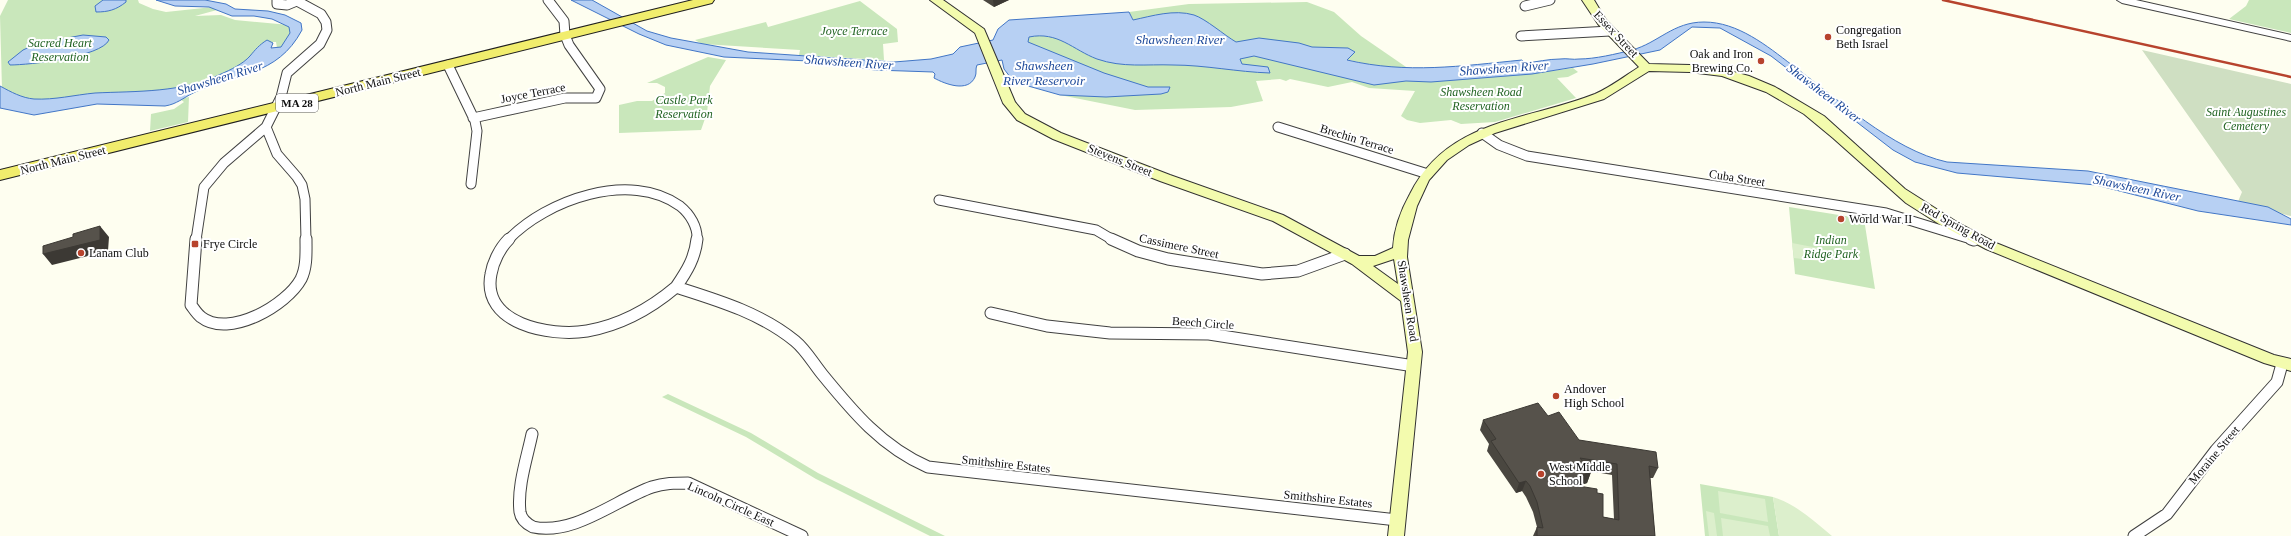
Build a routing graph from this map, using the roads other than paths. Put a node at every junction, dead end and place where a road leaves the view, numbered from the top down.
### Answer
1 (277, 0) edge
2 (548, 0) edge
3 (708, 0) edge
4 (936, 0) edge
5 (1550, 0) edge
6 (1588, 0) edge
7 (2122, 0) edge
8 (298, 1) edge
9 (1525, 6) dead end
10 (1610, 32) junction
11 (565, 35) junction
12 (1521, 36) dead end
13 (2291, 38) edge
14 (1643, 63) junction
15 (448, 65) junction
16 (274, 108) junction
17 (473, 118) junction
18 (266, 127) junction
19 (1278, 127) dead end
20 (1482, 132) junction
21 (1428, 174) junction
22 (0, 175) edge
23 (471, 184) dead end
24 (940, 200) dead end
25 (1991, 246) junction
26 (1400, 251) junction
27 (1345, 254) junction
28 (1357, 261) junction
29 (676, 287) junction
30 (1407, 298) junction
31 (991, 313) dead end
32 (2287, 364) edge
33 (1414, 366) junction
34 (532, 434) dead end
35 (1397, 528) edge
36 (788, 533) edge
37 (802, 536) edge
38 (2134, 536) edge

1 - 8 street
2 - 11 street
3 - 11 main road, North Main Street / MA 28
4 - 27 main road, Stevens Street
5 - 9 street
6 - 10 main road, Essex Street
7 - 13 street
8 - 16 street
10 - 12 street
10 - 14 main road, Essex Street
11 - 15 main road, North Main Street / MA 28
11 - 17 street, Joyce Terrace
14 - 20 main road, Shawsheen Road
14 - 25 main road, Red Spring Road
15 - 16 main road, North Main Street / MA 28
15 - 17 street
16 - 18 street
16 - 22 main road, North Main Street / MA 28
17 - 23 street
18 - 18 street
19 - 21 street, Brechin Terrace
20 - 21 main road, Shawsheen Road
20 - 25 street, Cuba Street
21 - 26 main road, Shawsheen Road
24 - 27 street, Cassimere Street
25 - 32 main road, Red Spring Road
26 - 28 main road
26 - 30 main road, Shawsheen Road
27 - 28 main road, Stevens Street
28 - 30 main road, Stevens Street
29 - 29 street
29 - 35 street, Smithshire Estates
30 - 33 main road, Shawsheen Road
31 - 33 street, Beech Circle
32 - 38 street, Moraine Street
33 - 35 main road, Shawsheen Road
34 - 36 street, Lincoln Circle East
36 - 37 street, Lincoln Circle East

